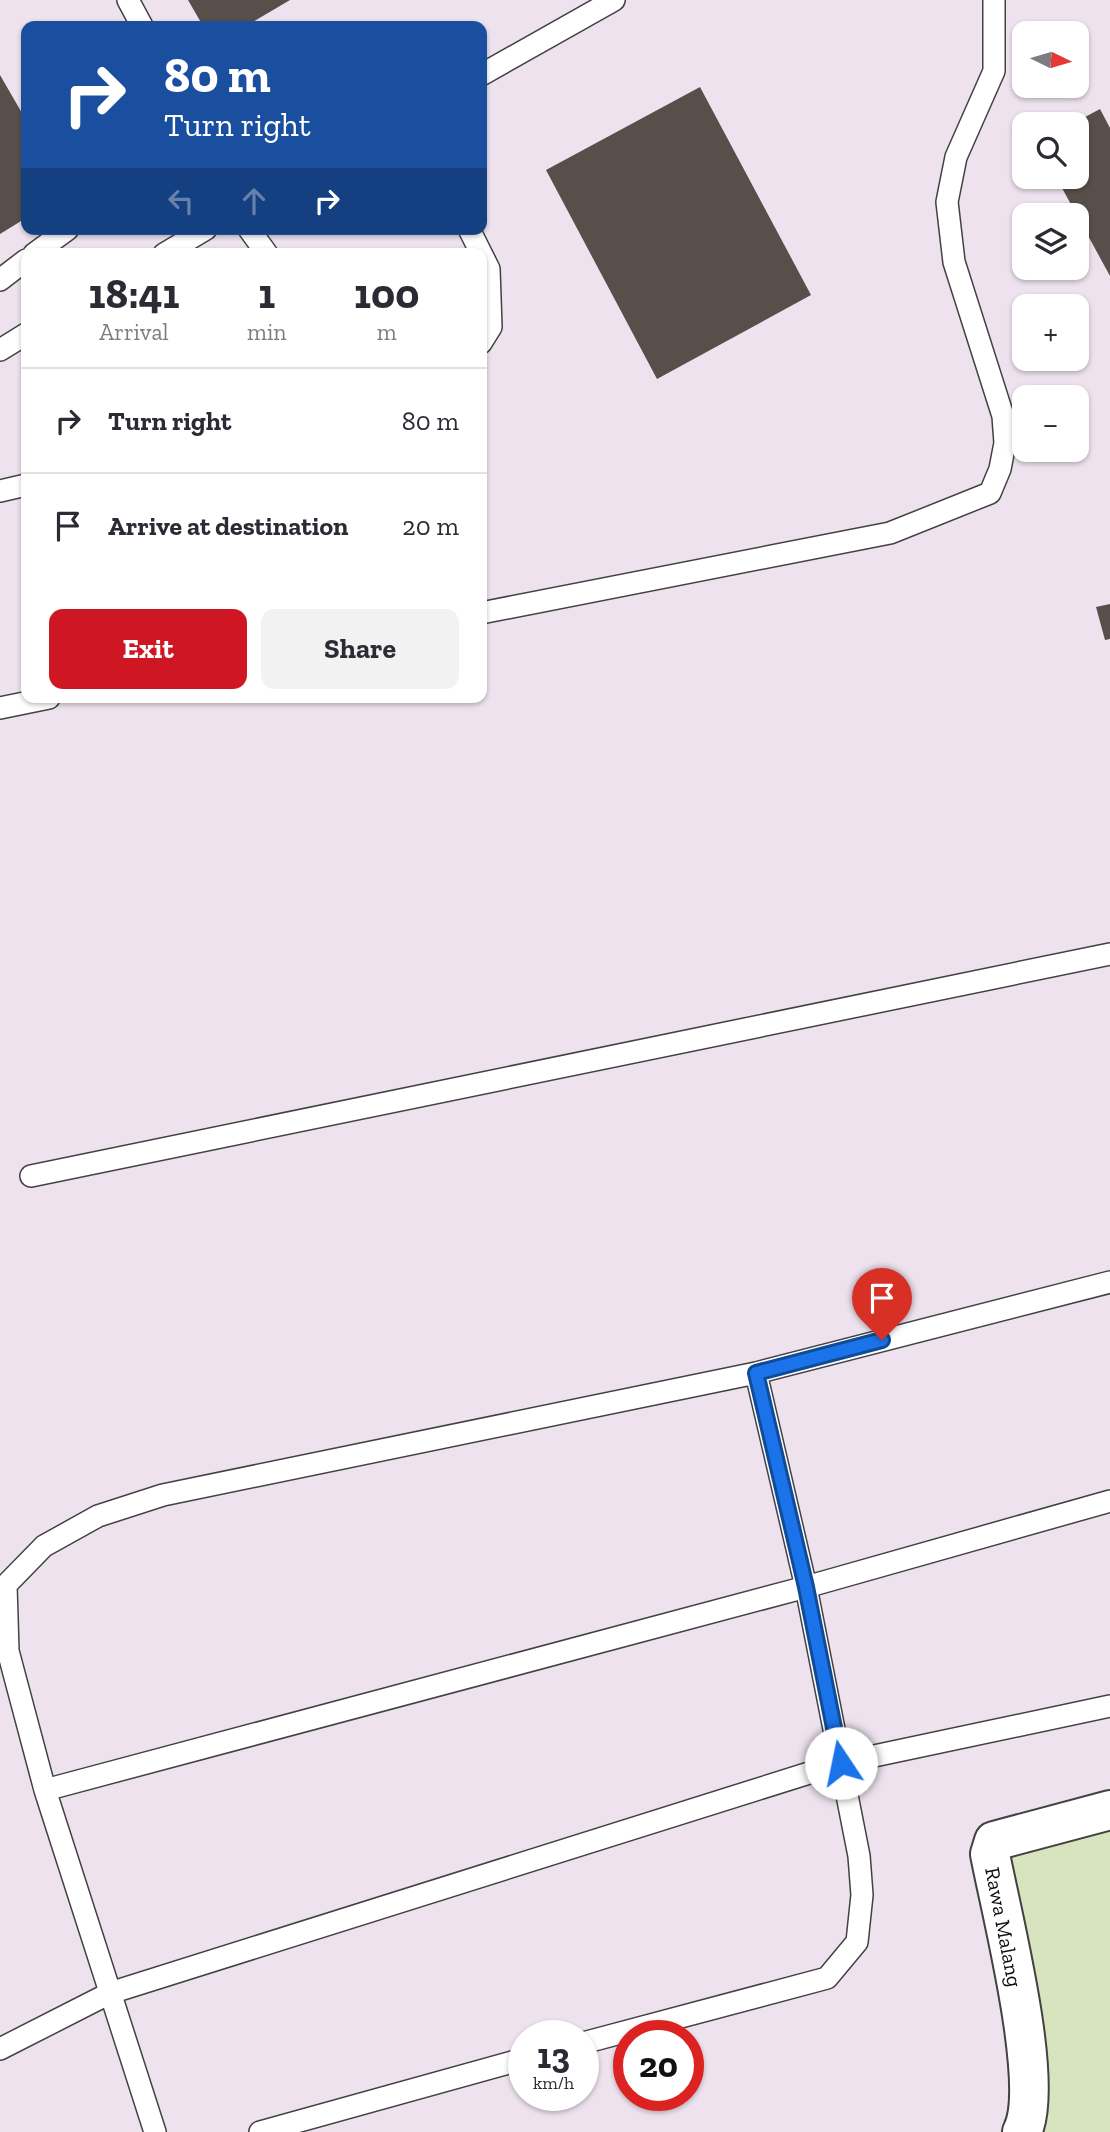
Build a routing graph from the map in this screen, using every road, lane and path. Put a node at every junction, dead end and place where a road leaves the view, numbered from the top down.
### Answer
1 (128, 0) edge
2 (614, 0) edge
3 (994, 0) edge
4 (139, 21) edge
5 (487, 72) edge
6 (60, 235) edge
7 (196, 235) edge
8 (42, 248) edge
9 (174, 248) edge
10 (21, 264) edge
11 (487, 265) edge
12 (0, 280) edge
13 (487, 333) edge
14 (21, 337) edge
15 (0, 350) edge
16 (21, 486) edge
17 (0, 491) edge
18 (487, 612) edge
19 (24, 703) edge
20 (0, 708) edge
21 (1110, 954) edge
22 (31, 1176) dead end
23 (1110, 1282) edge
24 (756, 1373) junction
25 (1110, 1501) edge
26 (806, 1587) junction
27 (1110, 1706) edge
28 (841, 1763) junction
29 (45, 1790) junction
30 (1110, 1810) edge
31 (110, 1993) junction
32 (599, 2039) edge
33 (0, 2049) edge
34 (508, 2063) edge
35 (155, 2132) edge
36 (260, 2132) edge
37 (1022, 2132) edge

1 - 4 lane
2 - 5 lane
3 - 18 lane
6 - 8 lane
7 - 9 lane
10 - 12 lane
11 - 13 lane
14 - 15 lane
16 - 17 lane
19 - 20 lane
21 - 22 lane
23 - 24 lane
24 - 26 lane
24 - 29 lane
25 - 26 lane
26 - 28 lane
26 - 29 lane
27 - 28 lane
28 - 31 lane
28 - 32 lane
29 - 31 lane
30 - 37 street, Rawa Malang
31 - 33 lane
31 - 35 lane
34 - 36 lane

